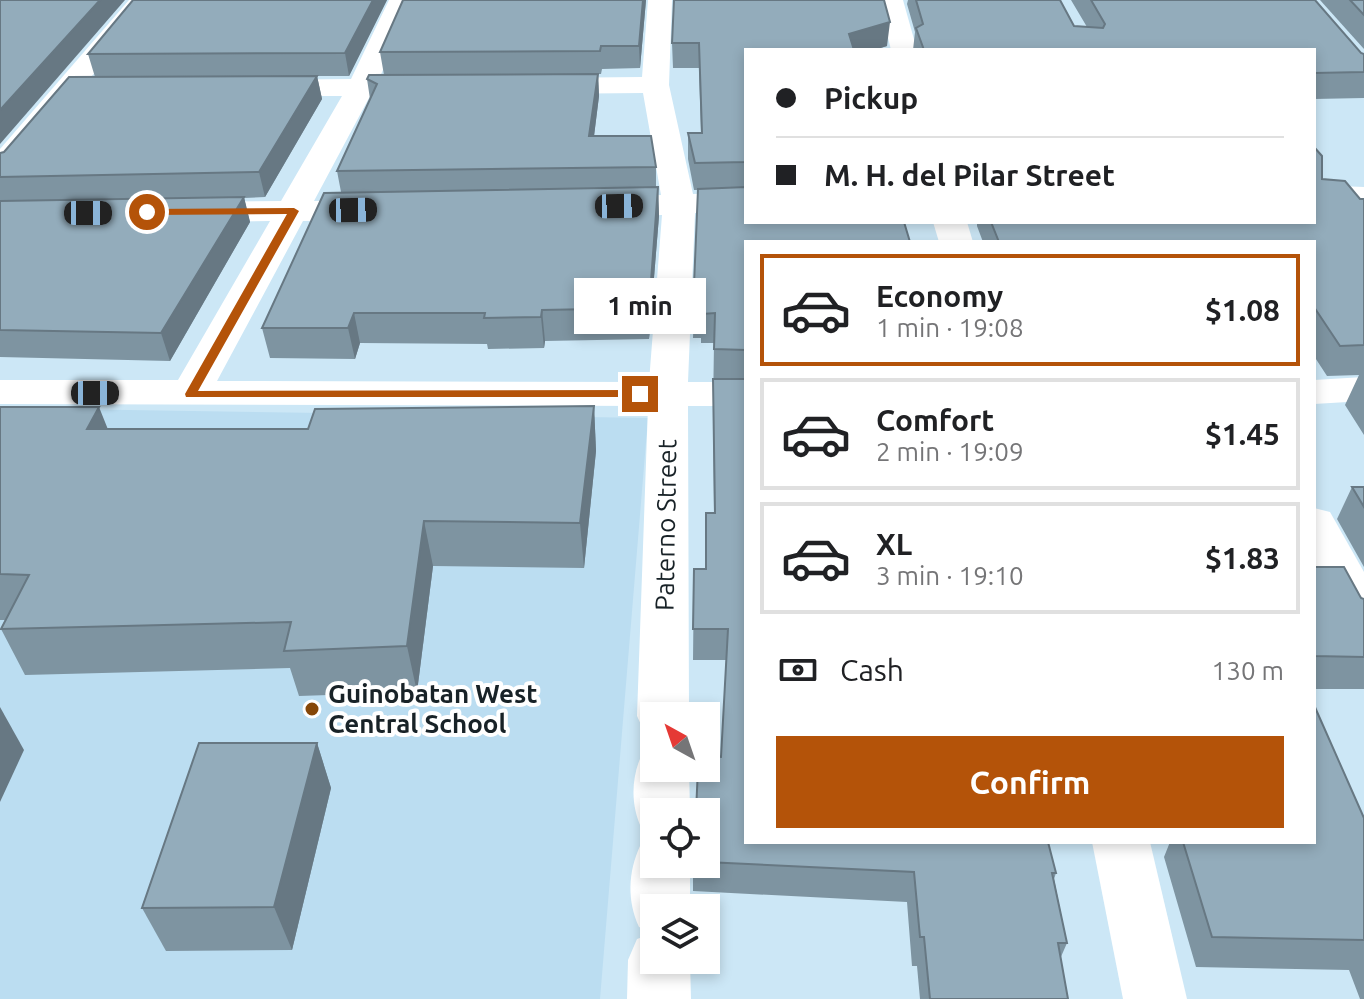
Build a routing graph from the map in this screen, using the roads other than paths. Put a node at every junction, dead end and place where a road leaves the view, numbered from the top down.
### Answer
1 (142, 0) edge
2 (401, 0) edge
3 (660, 0) edge
4 (891, 0) edge
5 (903, 48) edge
6 (655, 85) junction
7 (515, 86) edge
8 (361, 87) junction
9 (453, 87) edge
10 (238, 88) edge
11 (69, 89) junction
12 (100, 89) edge
13 (0, 168) edge
14 (1316, 195) edge
15 (1364, 197) edge
16 (744, 202) edge
17 (679, 206) junction
18 (571, 207) edge
19 (402, 209) edge
20 (294, 211) junction
21 (155, 212) edge
22 (1364, 389) edge
23 (0, 392) edge
24 (1316, 392) edge
25 (190, 394) junction
26 (668, 394) junction
27 (744, 394) edge
28 (1316, 527) edge
29 (1364, 616) edge
30 (663, 702) edge
31 (1121, 844) edge
32 (659, 974) edge
33 (659, 999) edge
34 (1155, 999) edge

1 - 11 street
2 - 8 street
3 - 6 street, Paterno Street
4 - 5 street
6 - 7 street
6 - 17 street, Paterno Street
8 - 9 street
8 - 10 street
8 - 20 street
11 - 12 street
11 - 13 street
14 - 15 street
16 - 17 street
17 - 18 street
17 - 26 street, Paterno Street
19 - 20 street
20 - 21 street
20 - 25 street
22 - 24 street
23 - 25 street
25 - 26 street
26 - 27 street
26 - 30 street, Paterno Street
28 - 29 street
31 - 34 street
32 - 33 street

